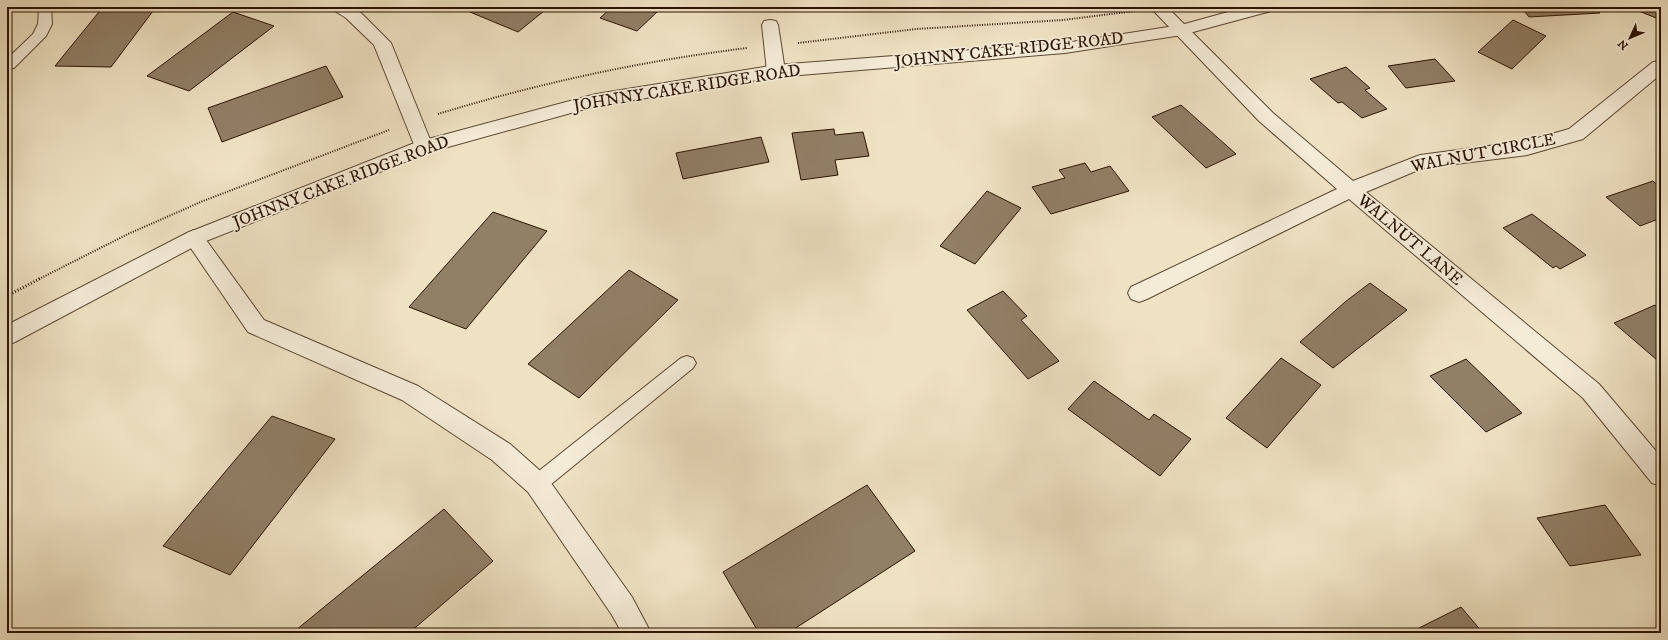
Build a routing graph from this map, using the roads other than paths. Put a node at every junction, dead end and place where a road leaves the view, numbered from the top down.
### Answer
1 (45, 7) edge
2 (341, 7) edge
3 (1158, 7) edge
4 (1265, 7) edge
5 (770, 26) dead end
6 (1182, 30) junction
7 (9, 65) dead end
8 (1661, 67) edge
9 (776, 71) junction
10 (424, 147) junction
11 (1351, 190) junction
12 (194, 238) junction
13 (1139, 293) dead end
14 (7, 336) edge
15 (687, 363) dead end
16 (1661, 475) edge
17 (537, 484) junction
18 (637, 633) edge

1 - 7 lane
2 - 10 street
3 - 6 street, WALNUT LANE
4 - 6 street, JOHNNY CAKE RIDGE ROAD
5 - 9 street
6 - 9 street, JOHNNY CAKE RIDGE ROAD
6 - 11 street, WALNUT LANE
8 - 11 street, WALNUT CIRCLE
9 - 10 street, JOHNNY CAKE RIDGE ROAD
10 - 12 street, JOHNNY CAKE RIDGE ROAD
11 - 13 street, WALNUT CIRCLE
11 - 16 street, WALNUT LANE
12 - 14 street, JOHNNY CAKE RIDGE ROAD
12 - 17 street
15 - 17 lane
17 - 18 street

